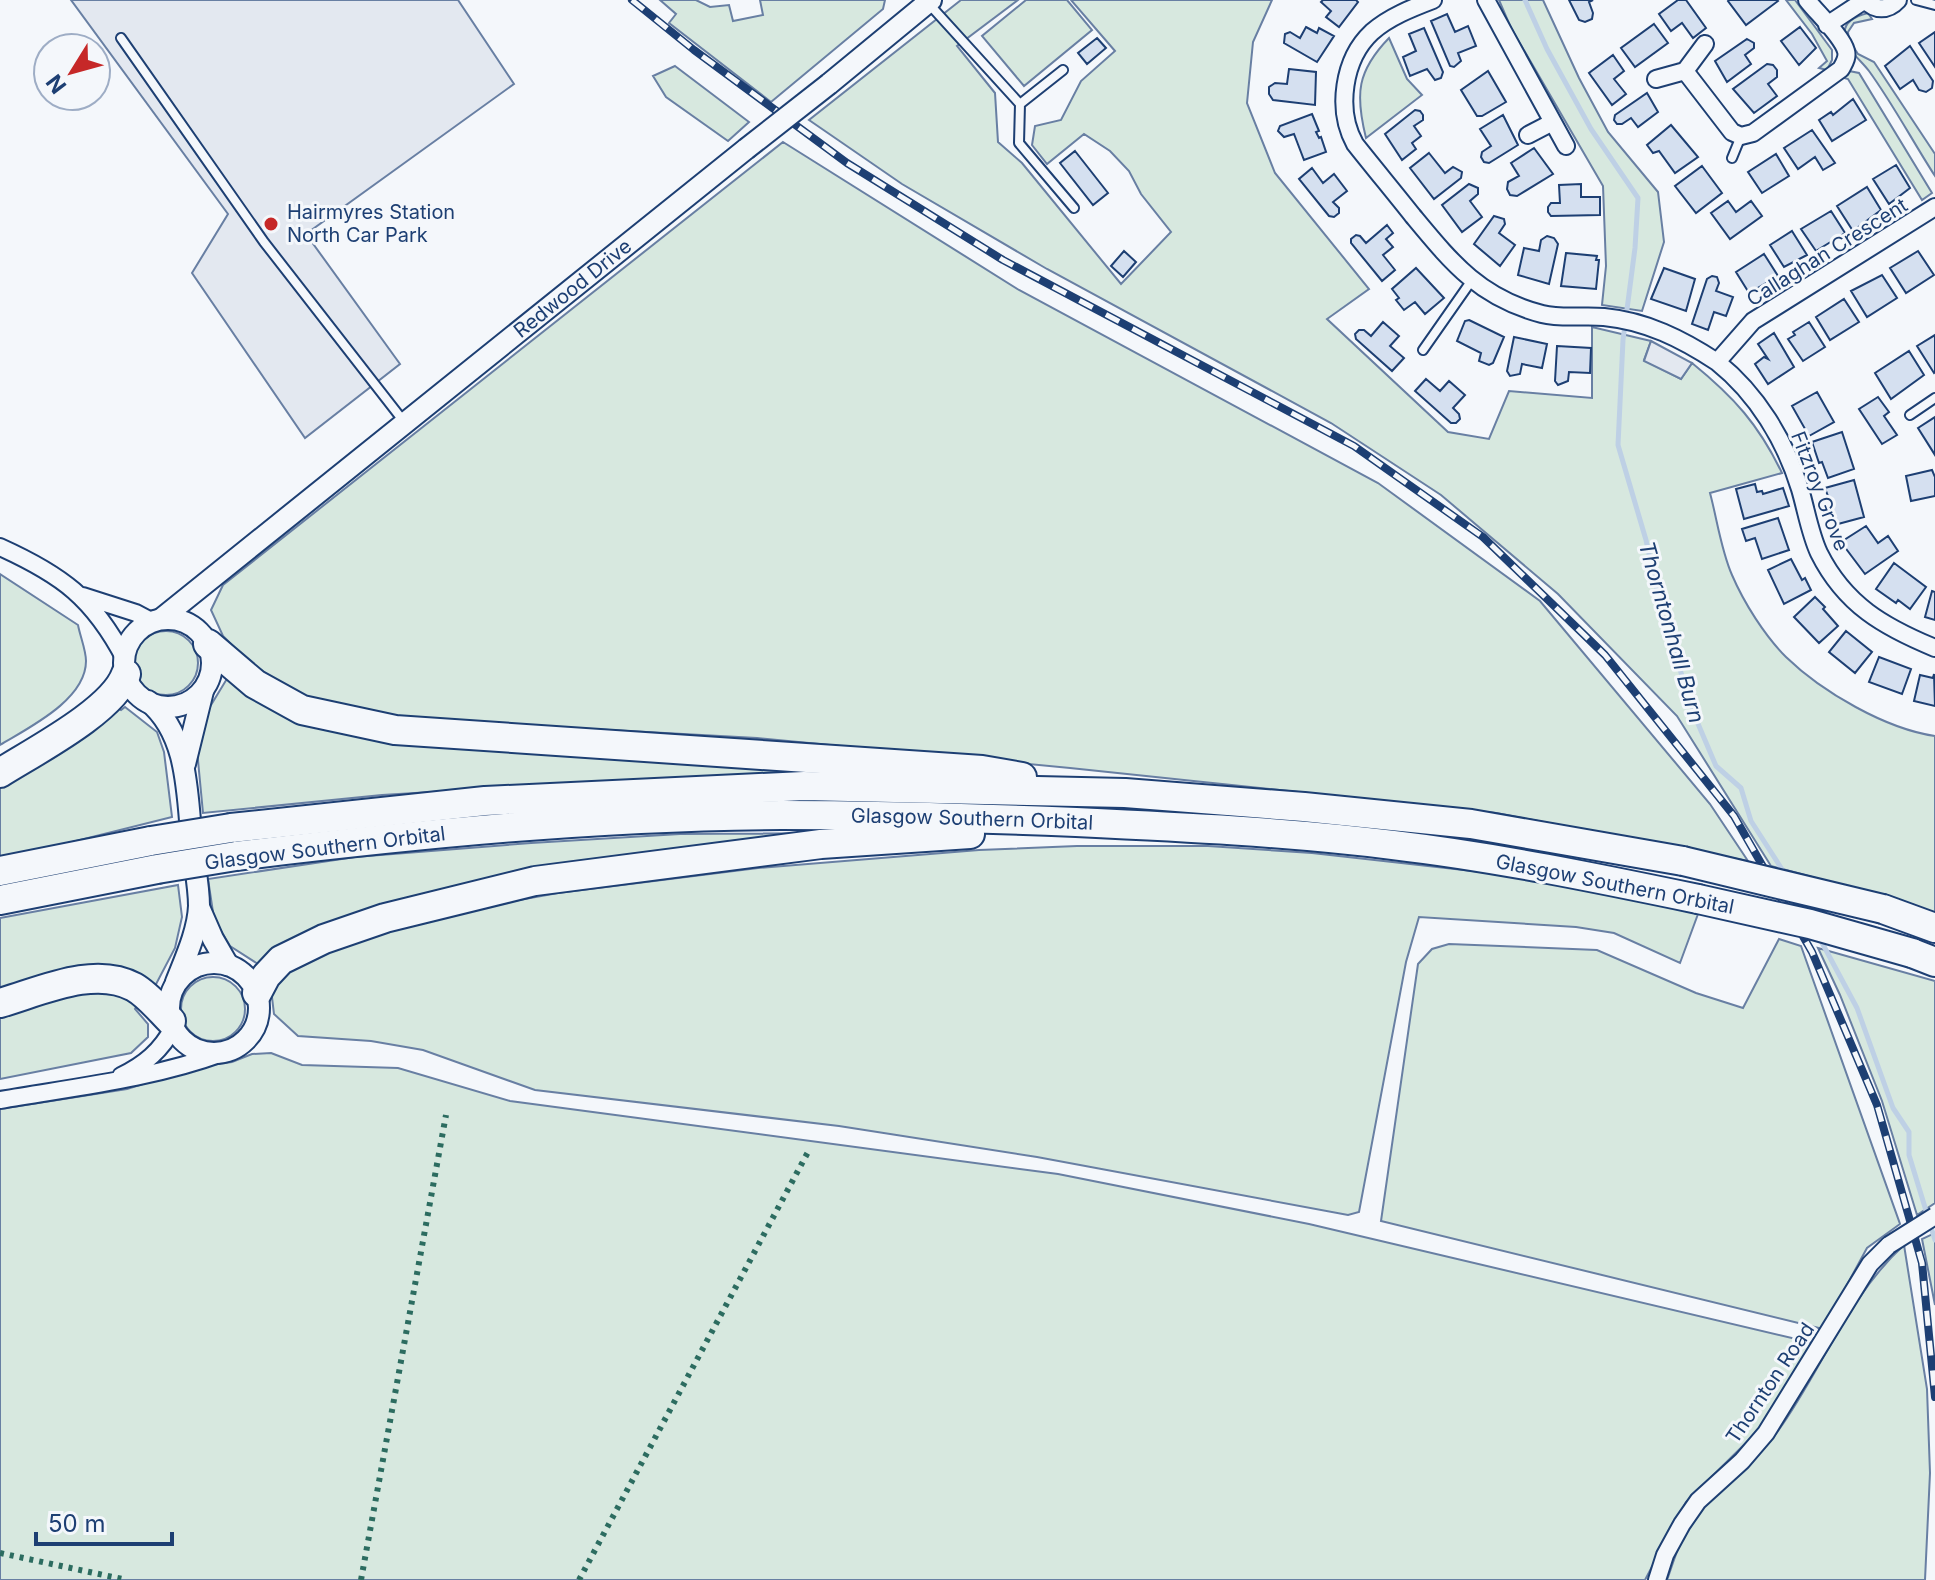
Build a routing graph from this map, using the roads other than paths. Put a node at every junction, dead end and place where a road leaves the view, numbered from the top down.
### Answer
1 (1433, 0) edge
2 (1486, 0) edge
3 (1807, 0) edge
4 (1865, 0) edge
5 (1898, 0) edge
6 (1916, 0) edge
7 (928, 1) edge
8 (1935, 5) edge
9 (1827, 25) junction
10 (121, 38) dead end
11 (1705, 44) dead end
12 (1063, 70) dead end
13 (1685, 71) junction
14 (1656, 79) dead end
15 (1020, 104) junction
16 (1551, 123) junction
17 (1528, 135) dead end
18 (1741, 136) junction
19 (1566, 146) dead end
20 (1732, 158) dead end
21 (1935, 207) edge
22 (1074, 208) dead end
23 (1472, 280) junction
24 (1423, 350) dead end
25 (1717, 362) junction
26 (1935, 398) edge
27 (1910, 415) dead end
28 (405, 424) junction
29 (0, 547) edge
30 (214, 579) junction
31 (82, 595) junction
32 (157, 621) junction
33 (205, 639) junction
34 (1935, 648) edge
35 (126, 667) junction
36 (203, 691) junction
37 (148, 701) junction
38 (184, 767) junction
39 (0, 773) edge
40 (1125, 793) junction
41 (1114, 824) junction
42 (233, 842) junction
43 (154, 855) junction
44 (0, 871) edge
45 (0, 900) edge
46 (199, 907) junction
47 (1935, 928) edge
48 (1923, 957) edge
49 (228, 965) junction
50 (176, 982) junction
51 (257, 993) junction
52 (0, 1003) edge
53 (172, 1024) junction
54 (222, 1053) junction
55 (112, 1080) junction
56 (0, 1100) edge
57 (1935, 1216) edge
58 (1657, 1580) edge

1 - 23 street
2 - 16 street
3 - 9 street
4 - 5 street
4 - 9 street
6 - 8 lane
7 - 15 lane
7 - 28 street, Redwood Drive, bridge
9 - 18 street
10 - 28 lane
11 - 13 street
12 - 15 lane
13 - 14 street
13 - 18 street
15 - 22 lane
16 - 17 street
16 - 19 street
18 - 20 lane
21 - 25 street, Callaghan Crescent
23 - 24 lane
23 - 25 street
25 - 34 street, Fitzroy Grove
26 - 27 lane
28 - 30 street, Redwood Drive
29 - 31 street
30 - 32 street, Redwood Drive
30 - 33 street
31 - 32 street
31 - 35 street
32 - 33 street
32 - 35 street
33 - 36 street
33 - 40 highway
35 - 37 street
35 - 39 highway
36 - 37 street
36 - 38 street
37 - 38 street
38 - 46 street
40 - 42 highway, Glasgow Southern Orbital
40 - 47 highway, Glasgow Southern Orbital, bridge
41 - 42 highway, Glasgow Southern Orbital
41 - 48 highway, Glasgow Southern Orbital, bridge
41 - 51 highway
42 - 43 highway, Glasgow Southern Orbital, bridge
43 - 44 highway, Glasgow Southern Orbital
43 - 45 highway, Glasgow Southern Orbital
46 - 49 street
46 - 50 street
49 - 50 street
49 - 51 street
50 - 53 street
51 - 54 street
52 - 53 highway
53 - 54 street
53 - 55 street
54 - 55 street
55 - 56 street
57 - 58 street, Thornton Road, bridge

